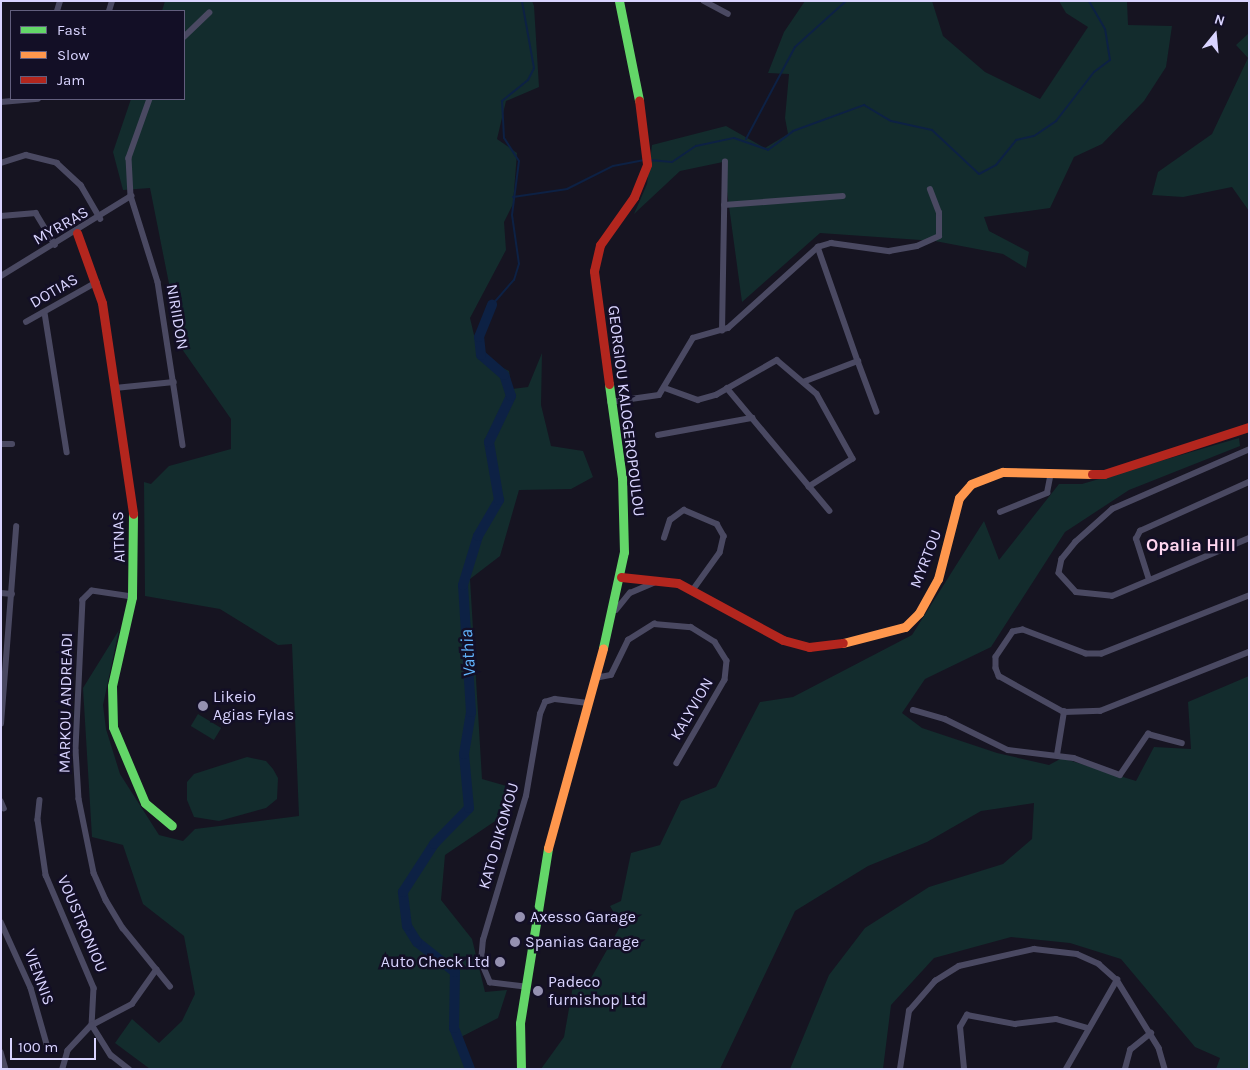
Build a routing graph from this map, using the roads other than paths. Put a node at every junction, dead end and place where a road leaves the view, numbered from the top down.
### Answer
1 (619, 1) edge
2 (704, 1) edge
3 (209, 14) dead end
4 (728, 14) dead end
5 (185, 36) edge
6 (23, 100) edge
7 (150, 100) edge
8 (1, 102) edge
9 (725, 162) dead end
10 (1, 163) edge
11 (930, 190) dead end
12 (131, 196) junction
13 (843, 196) dead end
14 (724, 205) junction
15 (1, 216) edge
16 (100, 219) junction
17 (77, 233) junction
18 (56, 245) junction
19 (818, 247) junction
20 (1, 276) edge
21 (97, 282) junction
22 (44, 312) junction
23 (26, 322) dead end
24 (722, 331) junction
25 (858, 361) junction
26 (174, 382) junction
27 (803, 382) junction
28 (115, 388) junction
29 (666, 388) junction
30 (727, 388) junction
31 (610, 402) junction
32 (877, 412) dead end
33 (752, 418) junction
34 (1249, 427) edge
35 (658, 435) dead end
36 (1, 444) edge
37 (12, 444) dead end
38 (184, 445) dead end
39 (1249, 450) edge
40 (67, 452) dead end
41 (1051, 473) junction
42 (1249, 482) edge
43 (809, 487) junction
44 (830, 511) dead end
45 (1000, 512) dead end
46 (16, 527) dead end
47 (664, 538) dead end
48 (1249, 538) edge
49 (620, 576) junction
50 (665, 579) junction
51 (1149, 580) junction
52 (694, 589) junction
53 (1, 593) edge
54 (12, 594) junction
55 (1249, 596) edge
56 (132, 597) junction
57 (613, 615) junction
58 (1249, 652) edge
59 (596, 678) junction
60 (588, 703) junction
61 (913, 710) dead end
62 (1064, 712) junction
63 (1, 724) edge
64 (1182, 743) dead end
65 (1057, 754) junction
66 (677, 763) dead end
67 (40, 800) dead end
68 (1, 801) edge
69 (4, 808) dead end
70 (172, 826) dead end
71 (1, 922) edge
72 (156, 970) junction
73 (1117, 980) junction
74 (170, 986) dead end
75 (525, 987) junction
76 (92, 1025) junction
77 (1088, 1028) junction
78 (1151, 1033) junction
79 (48, 1044) dead end
80 (1, 1052) edge
81 (6, 1069) edge
82 (63, 1069) edge
83 (129, 1069) edge
84 (521, 1069) edge
85 (900, 1069) edge
86 (964, 1069) edge
87 (1066, 1069) edge
88 (1125, 1069) edge
89 (1165, 1069) edge

1 - 31 street, GEORGIOU KALOGEROPOULOU
2 - 4 street
3 - 5 street
6 - 8 street
7 - 12 street, NIRIIDON
9 - 14 street
10 - 16 street
11 - 19 street
12 - 16 street, MYRRAS
12 - 26 street, NIRIIDON
13 - 14 street
14 - 24 street
15 - 18 street
16 - 17 street, MYRRAS
17 - 18 street, MYRRAS
17 - 21 street, AITNAS
18 - 20 street, MYRRAS
19 - 24 street
19 - 25 street
21 - 22 street, DOTIAS
21 - 28 street, AITNAS
22 - 23 street, DOTIAS
22 - 40 street
24 - 29 street
25 - 27 street
25 - 32 street
26 - 28 street
26 - 38 street, NIRIIDON
27 - 30 street
27 - 43 street
28 - 56 street, AITNAS
29 - 30 street
29 - 31 street
30 - 33 street
31 - 49 street, GEORGIOU KALOGEROPOULOU
33 - 35 street
33 - 43 street
34 - 41 street, MYRTOU
36 - 37 street
39 - 51 street
41 - 45 street
41 - 52 street, MYRTOU
42 - 51 street
43 - 44 street
46 - 54 street
47 - 52 street
48 - 51 street
49 - 50 street, MYRTOU
49 - 57 street, GEORGIOU KALOGEROPOULOU
50 - 52 street, MYRTOU
50 - 57 street
53 - 54 street
54 - 63 street
55 - 62 street
56 - 70 street, AITNAS
56 - 72 street, MARKOU ANDREADI
57 - 59 street, GEORGIOU KALOGEROPOULOU
58 - 62 street
59 - 60 street, GEORGIOU KALOGEROPOULOU
59 - 66 street, KALYVION
60 - 75 street, GEORGIOU KALOGEROPOULOU
60 - 75 street, KATO DIKOMOU
61 - 65 street
62 - 65 street
64 - 65 street
67 - 76 street, VOUSTRONIOU
68 - 69 street
71 - 79 street, VIENNIS
72 - 74 street, MARKOU ANDREADI
72 - 76 street
73 - 77 street
73 - 78 street
73 - 85 street
75 - 84 street, GEORGIOU KALOGEROPOULOU
76 - 82 street
76 - 83 street
77 - 86 street
77 - 87 street
78 - 88 street
78 - 89 street
80 - 81 street

